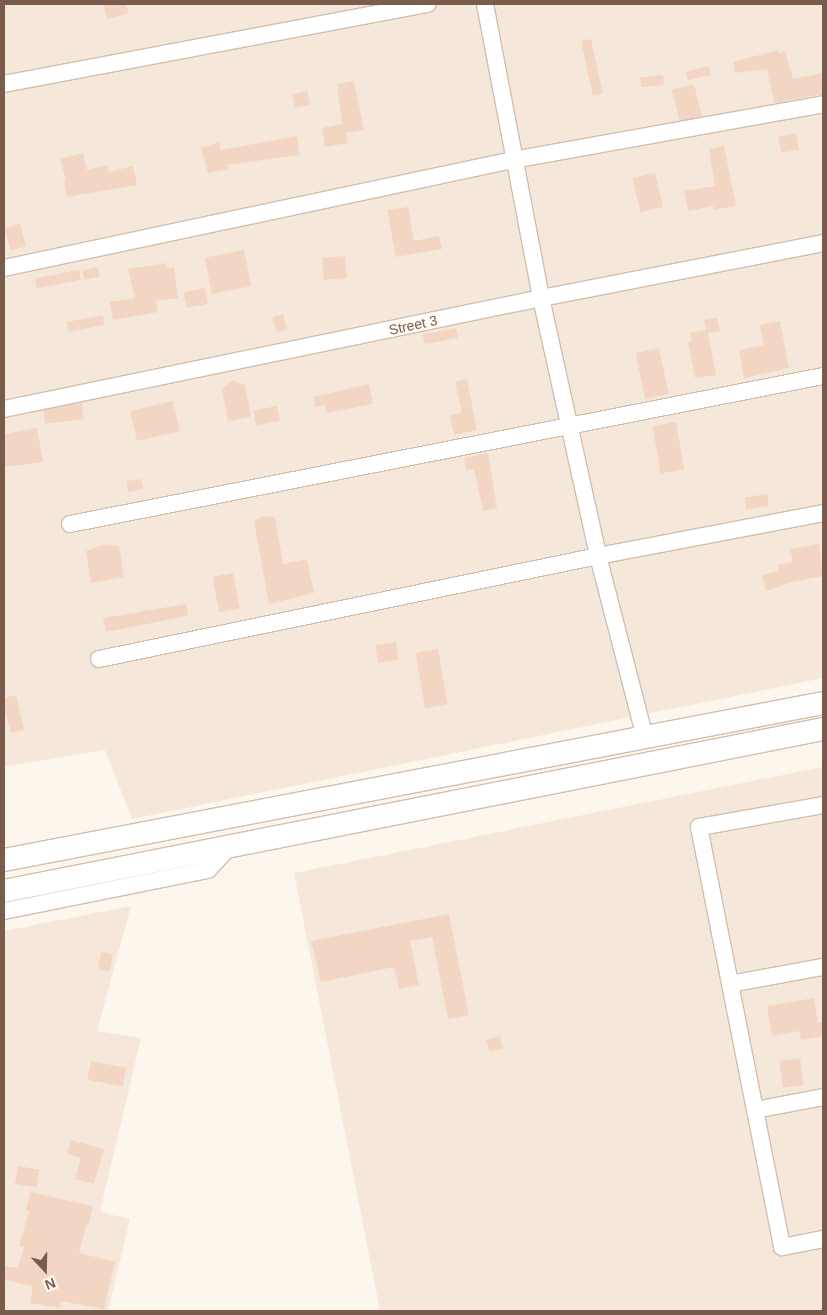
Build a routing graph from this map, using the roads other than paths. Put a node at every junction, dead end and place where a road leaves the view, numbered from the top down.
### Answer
1 (428, 4) edge
2 (485, 4) edge
3 (4, 84) edge
4 (823, 104) edge
5 (513, 160) junction
6 (823, 243) edge
7 (4, 268) edge
8 (541, 298) junction
9 (823, 376) edge
10 (4, 409) edge
11 (570, 425) junction
12 (823, 513) edge
13 (70, 524) dead end
14 (598, 556) junction
15 (99, 659) dead end
16 (823, 703) edge
17 (823, 729) edge
18 (645, 738) junction
19 (823, 805) edge
20 (186, 825) junction
21 (230, 846) junction
22 (191, 854) junction
23 (4, 860) edge
24 (4, 890) edge
25 (4, 911) edge
26 (823, 967) edge
27 (730, 984) junction
28 (823, 1097) edge
29 (755, 1110) junction
30 (823, 1239) edge

1 - 3 street
2 - 5 street
4 - 5 street
5 - 7 street
5 - 8 street
6 - 8 street, Street 3
8 - 10 street, Street 3
8 - 11 street
9 - 11 street
11 - 13 street
11 - 14 street
12 - 14 street
14 - 15 street
14 - 18 street
16 - 18 main road
17 - 21 main road
18 - 20 main road
19 - 27 street
20 - 22 main road
20 - 23 main road
21 - 22 main road
21 - 25 street
22 - 24 main road
26 - 27 street
27 - 29 street
28 - 29 street
29 - 30 street

